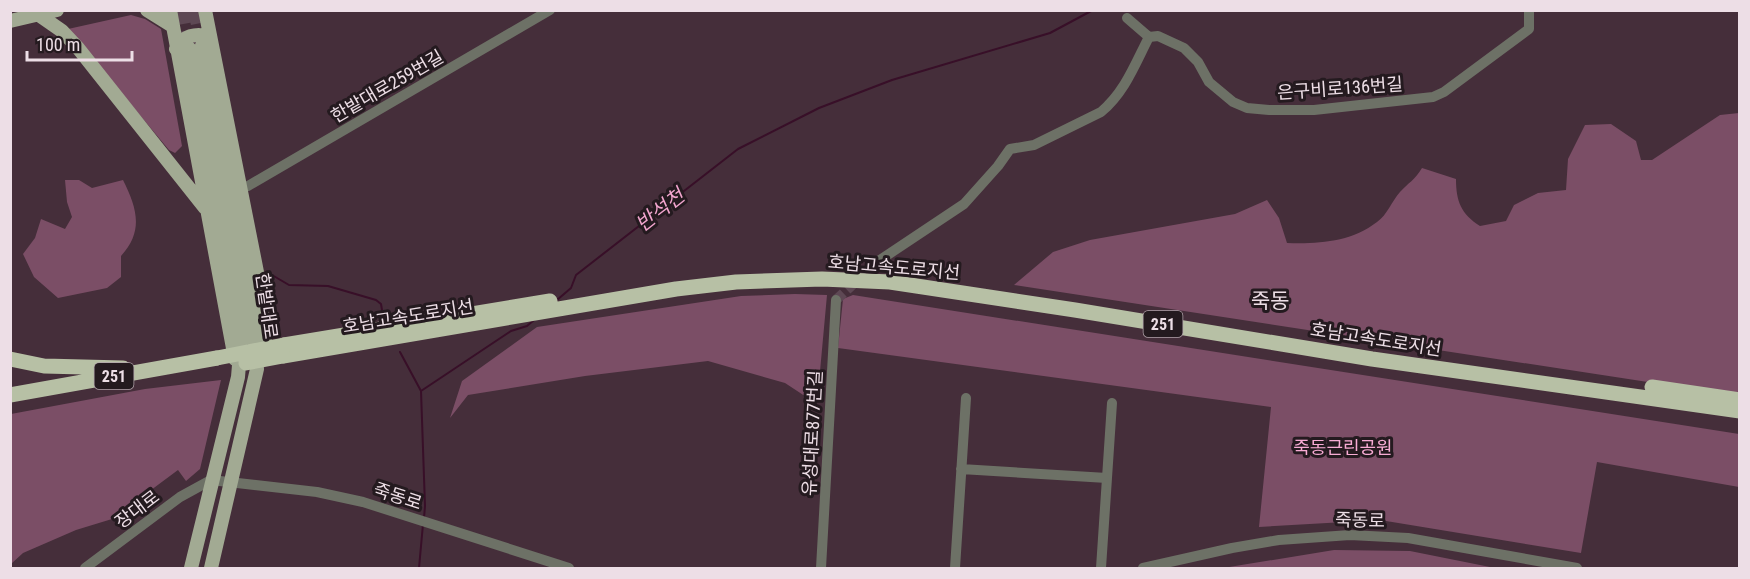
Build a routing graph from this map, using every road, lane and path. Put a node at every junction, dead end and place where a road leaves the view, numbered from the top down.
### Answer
1 (57, 10) edge
2 (147, 10) edge
3 (170, 10) edge
4 (550, 10) edge
5 (1529, 10) edge
6 (208, 13) edge
7 (39, 15) junction
8 (1127, 18) dead end
9 (10, 21) edge
10 (171, 25) junction
11 (1149, 37) junction
12 (194, 45) junction
13 (240, 187) junction
14 (206, 210) junction
15 (877, 262) tunnel mouth
16 (587, 300) junction
17 (837, 300) tunnel mouth
18 (10, 359) edge
19 (217, 363) junction
20 (156, 368) junction
21 (257, 369) junction
22 (238, 377) junction
23 (10, 395) edge
24 (966, 398) dead end
25 (1740, 400) edge
26 (1112, 403) dead end
27 (10, 404) edge
28 (1740, 411) edge
29 (961, 469) junction
30 (1107, 478) junction
31 (211, 480) junction
32 (230, 483) junction
33 (1558, 567) edge
34 (85, 568) edge
35 (190, 568) edge
36 (210, 568) edge
37 (569, 568) edge
38 (821, 568) edge
39 (955, 568) edge
40 (1101, 568) edge
41 (1143, 568) edge
42 (1577, 568) edge

1 - 7 main road
2 - 10 main road
3 - 10 main road
4 - 13 street, 한밭대로259번길
5 - 11 street, 은구비로136번길
6 - 12 main road
7 - 9 main road
7 - 14 main road
8 - 11 street
10 - 12 main road
11 - 15 street
12 - 13 main road
12 - 14 main road
12 - 21 main road, 한밭대로
12 - 22 main road, 한밭대로
13 - 21 main road
14 - 22 main road
16 - 19 highway, 호남고속도로지선 / 251, bridge
16 - 25 highway, 호남고속도로지선 / 251
16 - 28 highway, 호남고속도로지선 / 251
17 - 38 street, 유성대로877번길
18 - 20 highway
19 - 20 highway, 호남고속도로지선 / 251
19 - 27 highway, 호남고속도로지선 / 251
20 - 23 highway, 호남고속도로지선 / 251
21 - 32 main road, 한밭대로
22 - 31 main road, 한밭대로
24 - 29 street
26 - 30 street
29 - 30 street
29 - 39 street
30 - 40 street
31 - 32 street, 죽동로
31 - 34 street, 장대로
31 - 35 main road, 한밭대로
32 - 36 main road, 한밭대로
32 - 37 street, 죽동로
33 - 41 street, 죽동로
33 - 42 street, 죽동로

